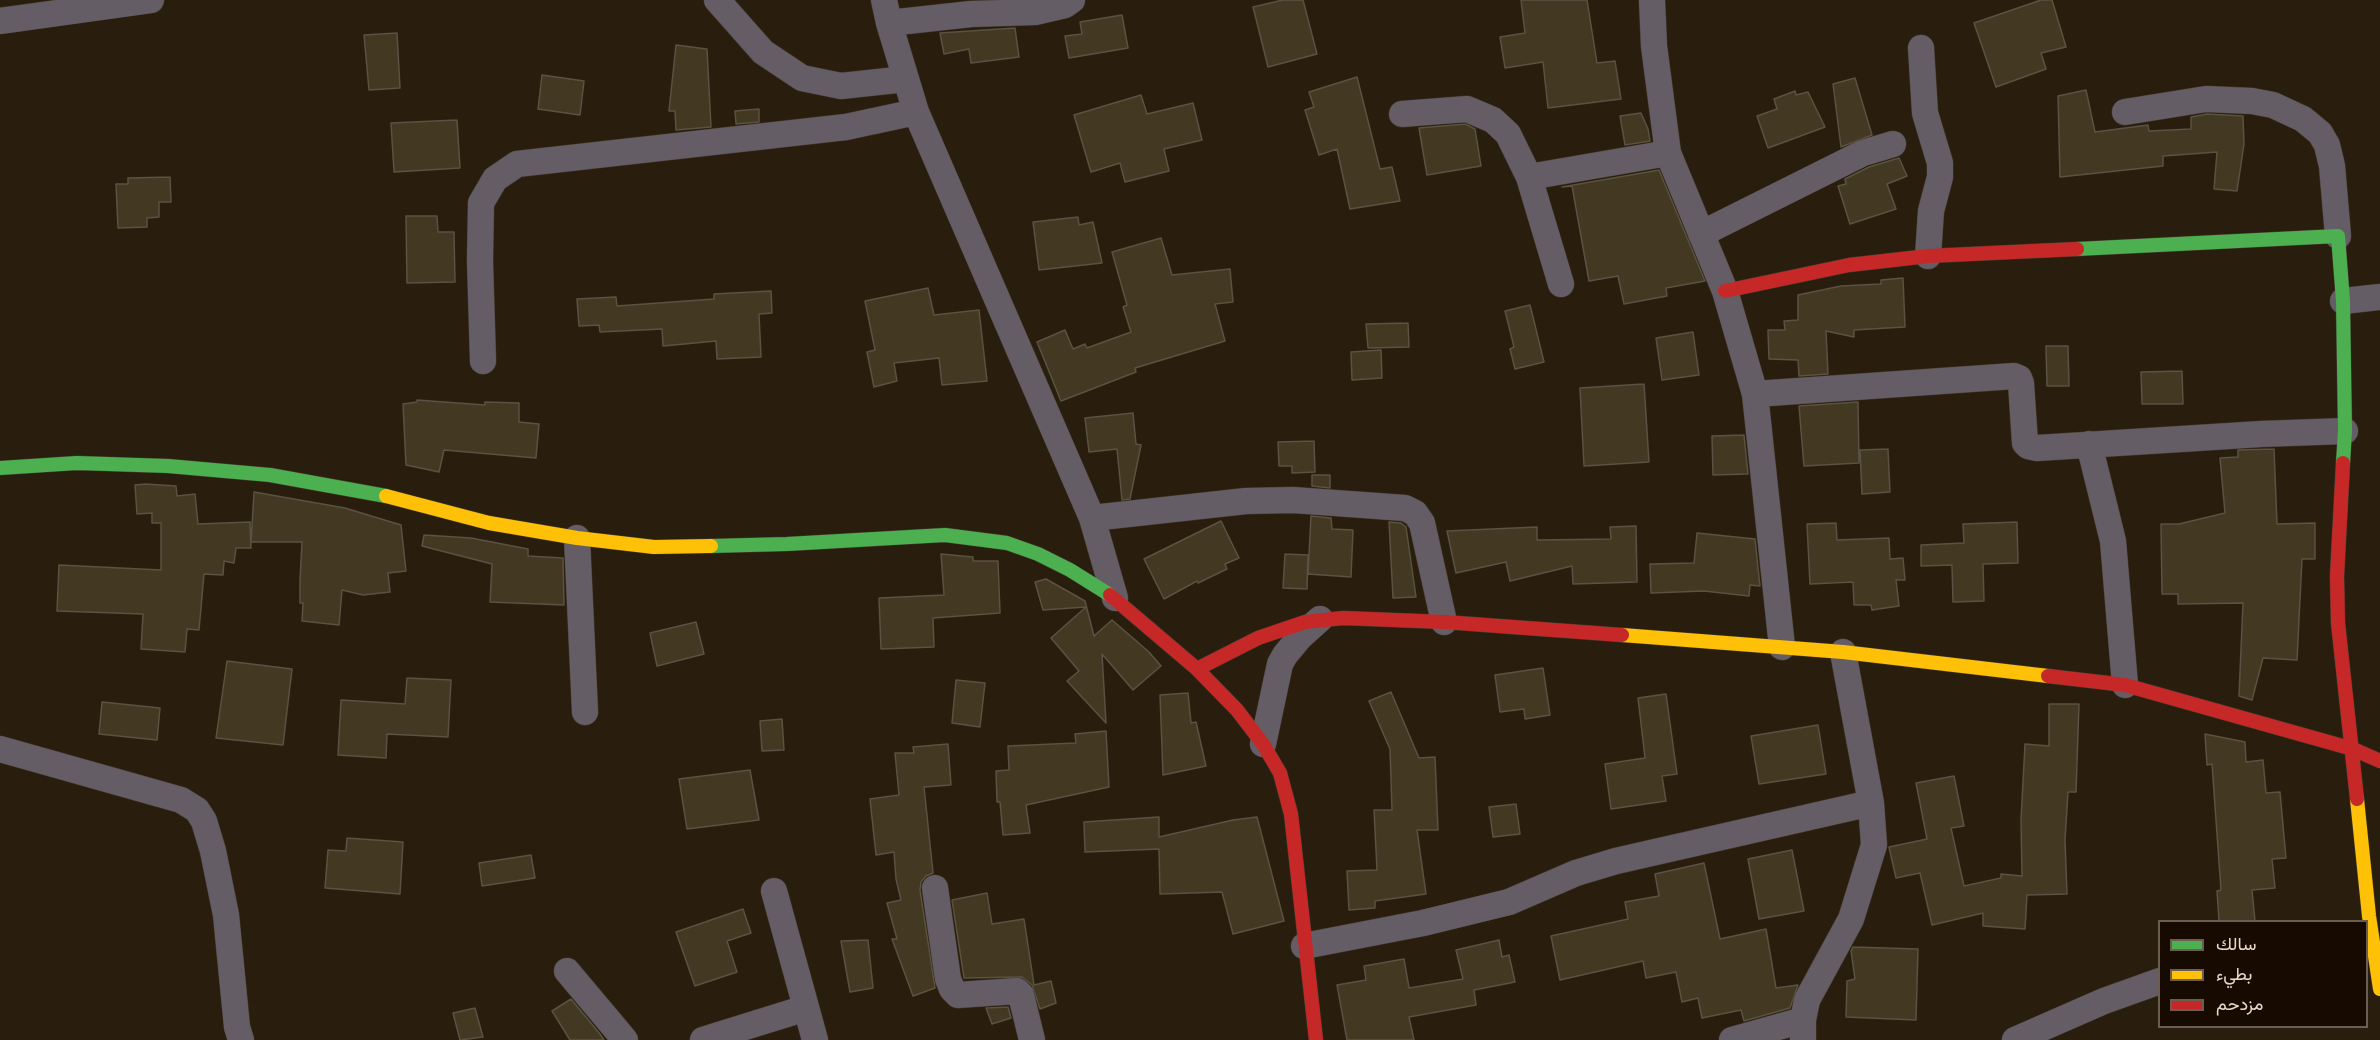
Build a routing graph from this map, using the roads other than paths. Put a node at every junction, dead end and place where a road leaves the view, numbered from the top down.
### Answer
1 (151, 0) edge
2 (717, 0) edge
3 (1072, 0) edge
4 (1652, 0) edge
5 (886, 11) edge
6 (0, 21) edge
7 (1921, 48) dead end
8 (906, 79) junction
9 (916, 112) junction
10 (2125, 112) dead end
11 (1402, 114) dead end
12 (1893, 144) dead end
13 (1668, 153) junction
14 (1528, 177) junction
15 (1701, 234) junction
16 (2338, 236) junction
17 (1928, 256) junction
18 (1561, 284) dead end
19 (1725, 291) junction
20 (2380, 297) edge
21 (2343, 301) junction
22 (483, 362) dead end
23 (1755, 394) junction
24 (2345, 431) junction
25 (2089, 444) junction
26 (0, 468) edge
27 (1092, 518) junction
28 (577, 538) junction
29 (1115, 598) junction
30 (1320, 619) junction
31 (1444, 621) junction
32 (1782, 648) junction
33 (1844, 652) junction
34 (1197, 669) junction
35 (2125, 685) junction
36 (585, 712) dead end
37 (1263, 744) junction
38 (0, 748) edge
39 (2353, 749) junction
40 (2380, 761) edge
41 (1871, 803) junction
42 (936, 888) dead end
43 (774, 891) dead end
44 (2367, 917) edge
45 (2368, 923) edge
46 (1304, 945) junction
47 (567, 971) dead end
48 (2158, 982) edge
49 (2380, 989) edge
50 (806, 1008) junction
51 (1803, 1030) edge
52 (241, 1040) edge
53 (625, 1040) edge
54 (703, 1040) edge
55 (815, 1040) edge
56 (1032, 1040) edge
57 (1316, 1040) edge
58 (1732, 1040) edge
59 (2016, 1040) edge

1 - 6 street
2 - 8 street
3 - 5 street
4 - 13 street
5 - 8 street
7 - 17 street
8 - 9 street
9 - 22 street
9 - 27 street
10 - 16 street
11 - 14 street
12 - 15 street
13 - 14 street
13 - 15 street
14 - 18 street
15 - 19 street
16 - 17 street
16 - 21 street
17 - 19 street
19 - 23 street
20 - 21 street
21 - 24 street
23 - 25 street
23 - 32 street
24 - 25 street
24 - 39 street
25 - 35 street
26 - 28 street
27 - 29 street
27 - 31 street
28 - 29 street
28 - 36 street
29 - 34 street
30 - 31 street
30 - 34 street
30 - 37 street
31 - 32 street
32 - 33 street
33 - 35 street
33 - 41 street
34 - 37 street
35 - 39 street
37 - 46 street
38 - 52 street
39 - 40 street
39 - 44 street
41 - 46 street
41 - 51 street
42 - 56 street
43 - 50 street
45 - 49 street
46 - 57 street
47 - 53 street
48 - 59 street
50 - 54 street
50 - 55 street
51 - 58 street

